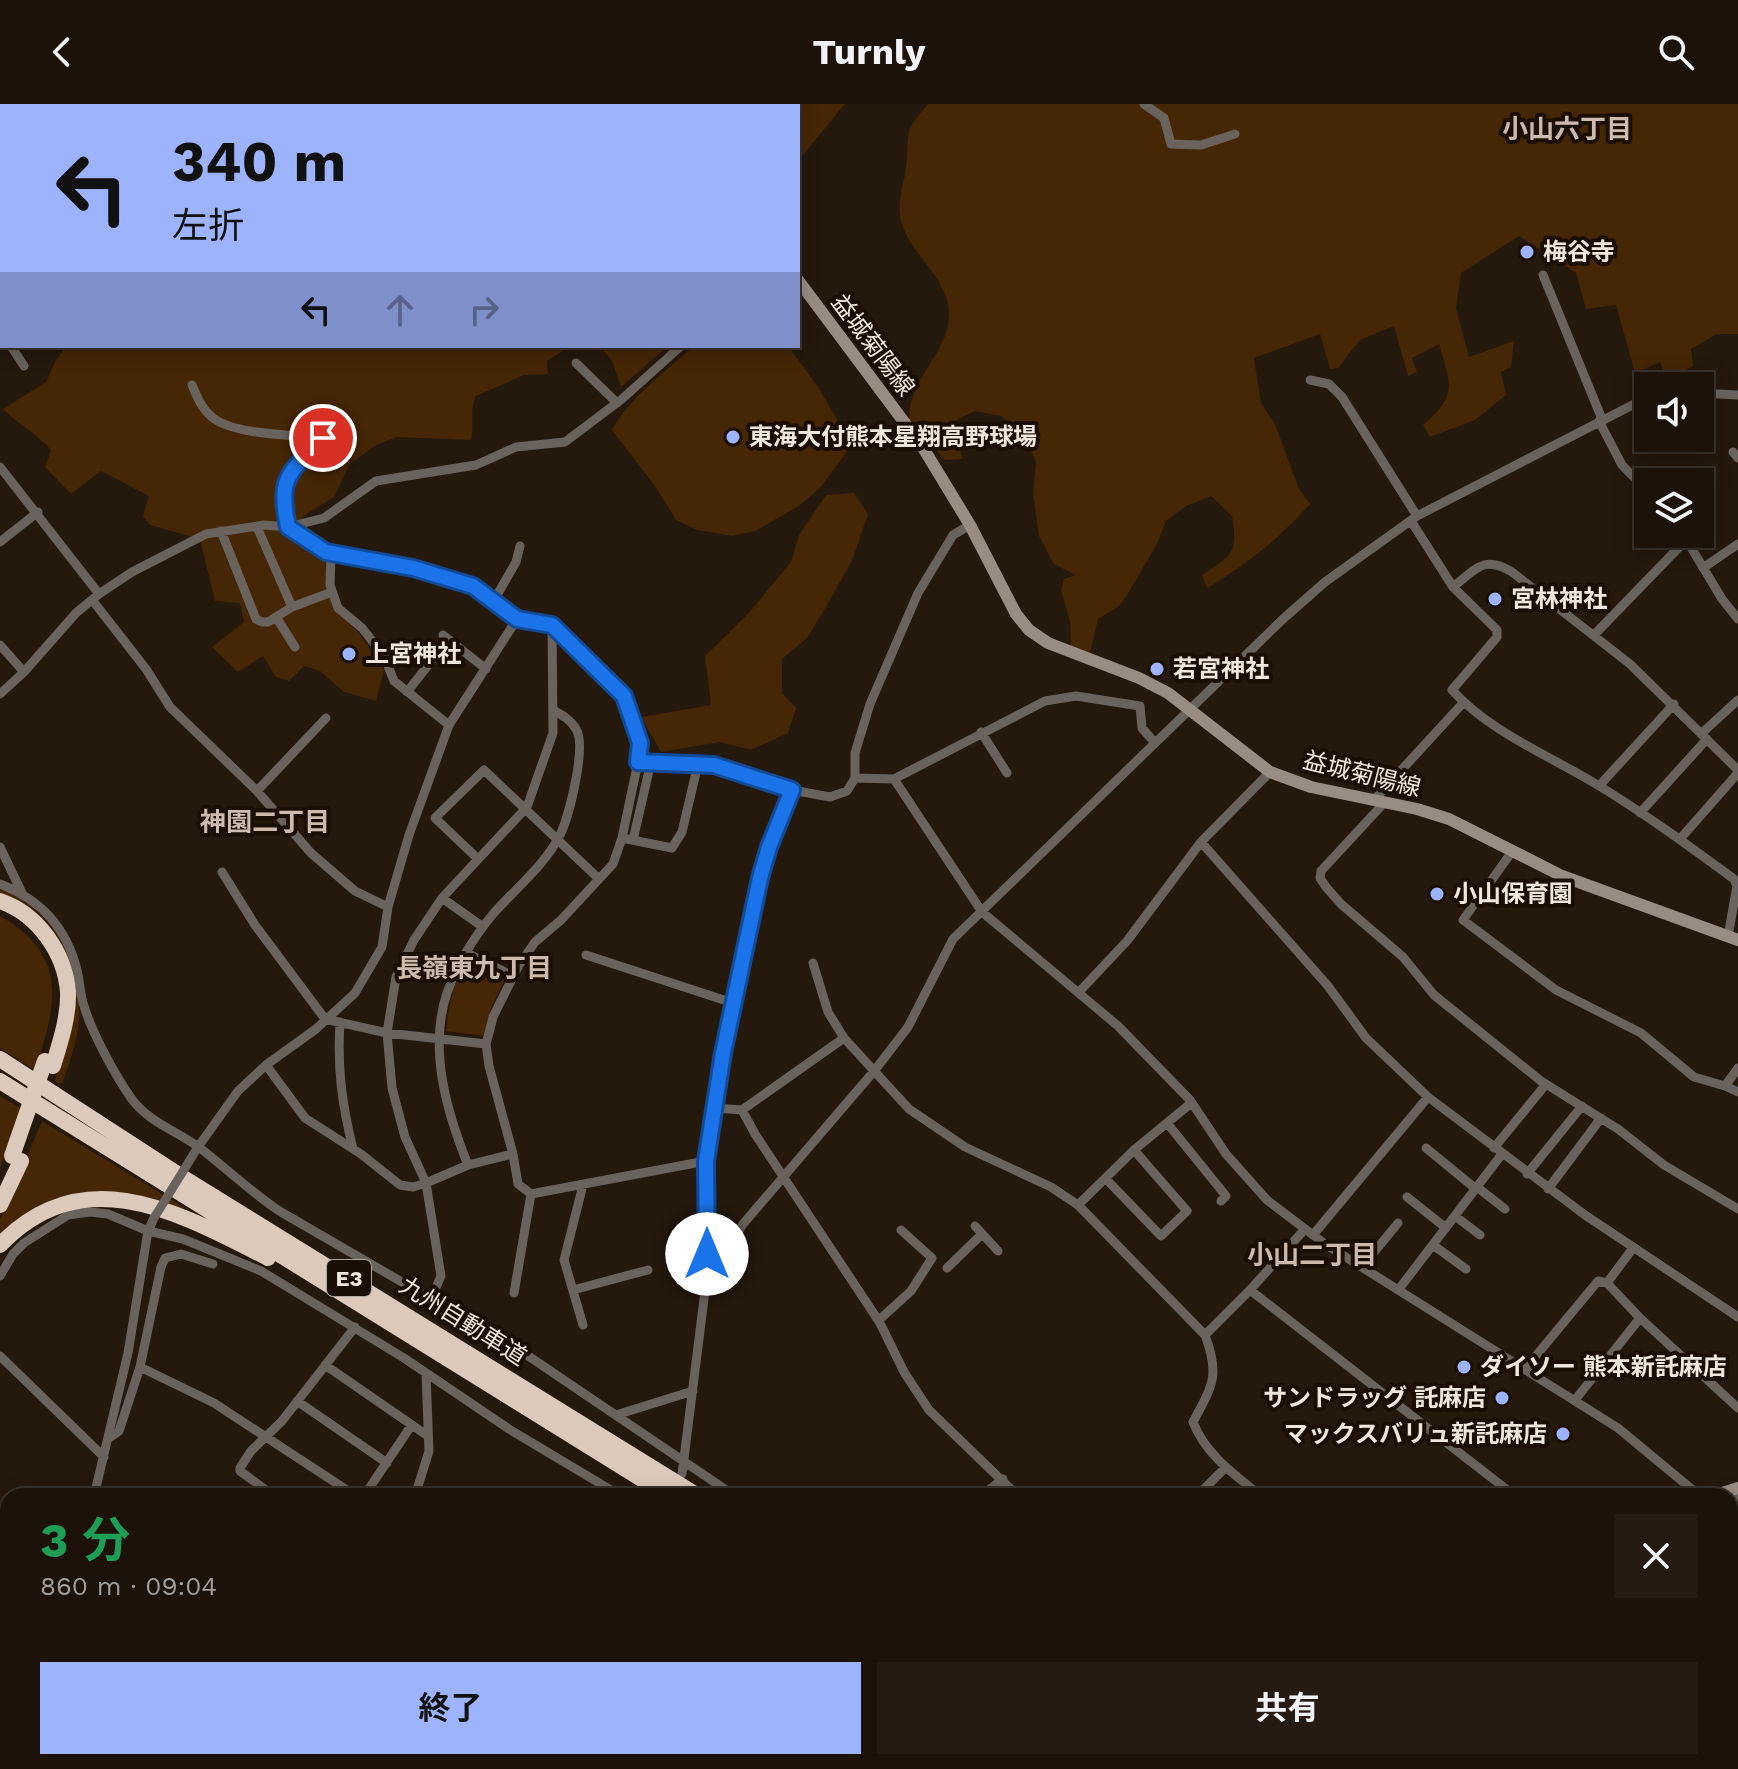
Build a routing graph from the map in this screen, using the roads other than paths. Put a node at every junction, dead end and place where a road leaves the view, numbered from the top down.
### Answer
1 (1144, 104) edge
2 (1235, 134) dead end
3 (1543, 275) dead end
4 (800, 283) edge
5 (12, 348) edge
6 (679, 348) edge
7 (576, 363) dead end
8 (24, 366) dead end
9 (1310, 380) dead end
10 (192, 385) dead end
11 (1714, 394) edge
12 (1738, 395) edge
13 (617, 403) junction
14 (1634, 404) edge
15 (1600, 420) junction
16 (0, 467) edge
17 (1634, 477) edge
18 (38, 512) junction
19 (1414, 518) junction
20 (970, 525) junction
21 (257, 527) junction
22 (288, 527) junction
23 (221, 531) junction
24 (0, 542) edge
25 (1738, 544) edge
26 (520, 546) dead end
27 (1675, 548) edge
28 (1691, 548) edge
29 (331, 554) junction
30 (1703, 568) junction
31 (1453, 587) junction
32 (332, 592) junction
33 (96, 598) junction
34 (493, 602) junction
35 (292, 607) junction
36 (276, 617) junction
37 (517, 619) junction
38 (1738, 619) edge
39 (552, 625) junction
40 (1594, 635) junction
41 (0, 645) edge
42 (295, 647) dead end
43 (486, 669) junction
44 (24, 672) junction
45 (407, 692) junction
46 (0, 694) edge
47 (1738, 700) edge
48 (1463, 703) junction
49 (1674, 704) junction
50 (553, 710) junction
51 (1189, 710) junction
52 (326, 718) dead end
53 (449, 725) junction
54 (981, 732) junction
55 (1705, 736) junction
56 (1155, 743) junction
57 (638, 762) junction
58 (651, 762) junction
59 (698, 764) junction
60 (1270, 772) junction
61 (1738, 772) edge
62 (1007, 773) dead end
63 (855, 778) junction
64 (894, 779) junction
65 (1599, 786) junction
66 (792, 790) junction
67 (257, 791) junction
68 (1379, 802) junction
69 (527, 807) junction
70 (1640, 813) junction
71 (559, 838) junction
72 (622, 838) junction
73 (1680, 839) junction
74 (633, 840) junction
75 (1201, 842) junction
76 (0, 847) edge
77 (1511, 853) junction
78 (478, 859) junction
79 (222, 872) dead end
80 (598, 878) junction
81 (0, 884) edge
82 (22, 893) junction
83 (442, 898) junction
84 (0, 901) edge
85 (388, 907) junction
86 (0, 911) edge
87 (982, 912) junction
88 (483, 927) junction
89 (1733, 938) edge
90 (467, 953) junction
91 (586, 955) dead end
92 (813, 963) dead end
93 (513, 976) junction
94 (1079, 992) junction
95 (733, 1003) junction
96 (325, 1019) junction
97 (340, 1022) junction
98 (387, 1033) junction
99 (844, 1038) junction
100 (440, 1039) junction
101 (486, 1044) junction
102 (0, 1059) edge
103 (49, 1064) junction
104 (266, 1065) junction
105 (1738, 1068) edge
106 (875, 1070) junction
107 (0, 1081) edge
108 (1546, 1084) junction
109 (1725, 1086) junction
110 (1738, 1092) edge
111 (1428, 1097) junction
112 (1190, 1104) junction
113 (1582, 1106) junction
114 (715, 1108) junction
115 (742, 1110) junction
116 (1601, 1118) junction
117 (1167, 1123) junction
118 (198, 1147) junction
119 (1426, 1148) dead end
120 (353, 1149) junction
121 (1134, 1150) junction
122 (1498, 1151) junction
123 (513, 1154) junction
124 (17, 1158) junction
125 (706, 1161) junction
126 (468, 1165) junction
127 (1527, 1174) junction
128 (784, 1177) junction
129 (1106, 1179) junction
130 (426, 1183) junction
131 (0, 1184) edge
132 (583, 1185) junction
133 (1476, 1188) junction
134 (1548, 1189) junction
135 (531, 1194) junction
136 (1227, 1196) dead end
137 (1407, 1197) dead end
138 (0, 1205) edge
139 (1078, 1205) junction
140 (1505, 1209) dead end
141 (1738, 1209) edge
142 (1455, 1216) junction
143 (1398, 1223) dead end
144 (1446, 1228) junction
145 (901, 1230) dead end
146 (148, 1231) junction
147 (1309, 1232) junction
148 (1480, 1235) dead end
149 (0, 1245) edge
150 (1433, 1245) junction
151 (1633, 1248) junction
152 (998, 1251) dead end
153 (213, 1264) dead end
154 (1362, 1267) junction
155 (947, 1268) dead end
156 (1466, 1269) dead end
157 (648, 1270) dead end
158 (0, 1276) edge
159 (706, 1283) junction
160 (1607, 1283) junction
161 (1399, 1289) junction
162 (573, 1290) junction
163 (1250, 1290) junction
164 (514, 1293) dead end
165 (431, 1299) junction
166 (1738, 1317) edge
167 (1640, 1318) junction
168 (879, 1320) junction
169 (583, 1325) dead end
170 (355, 1327) junction
171 (404, 1330) junction
172 (1205, 1335) junction
173 (0, 1356) edge
174 (325, 1365) junction
175 (140, 1367) junction
176 (1525, 1369) junction
177 (426, 1374) junction
178 (693, 1391) junction
179 (1575, 1400) junction
180 (297, 1401) junction
181 (1738, 1408) edge
182 (616, 1415) junction
183 (411, 1426) junction
184 (267, 1436) junction
185 (428, 1436) junction
186 (109, 1438) junction
187 (104, 1457) junction
188 (684, 1460) junction
189 (387, 1463) junction
190 (1226, 1467) junction
191 (682, 1474) dead end
192 (1003, 1479) junction
193 (96, 1488) edge
194 (263, 1488) edge
195 (344, 1488) edge
196 (370, 1488) edge
197 (417, 1488) edge
198 (608, 1488) edge
199 (656, 1488) edge
200 (685, 1488) edge
201 (724, 1488) edge
202 (991, 1488) edge
203 (1011, 1488) edge
204 (1205, 1488) edge
205 (1251, 1488) edge
206 (1505, 1488) edge
207 (1690, 1488) edge

1 - 2 street
3 - 15 street
4 - 20 main road, 益城菊陽線
5 - 8 street
6 - 13 street
7 - 13 street
9 - 19 street
10 - 22 street
11 - 12 street
13 - 22 street
14 - 15 street
15 - 17 street
15 - 19 street
16 - 18 street
18 - 24 street
18 - 33 street
19 - 31 street
19 - 51 street
20 - 51 main road, 益城菊陽線
20 - 63 street
21 - 22 street
21 - 23 street
21 - 35 street
22 - 29 street
23 - 33 street
23 - 36 street
25 - 30 street
26 - 34 street
27 - 40 street
28 - 30 street
29 - 32 street
29 - 34 street
30 - 38 street
31 - 40 street
31 - 48 street
32 - 35 street
32 - 45 street
33 - 44 street
33 - 67 street
34 - 37 street
35 - 36 street
36 - 42 street
37 - 39 street
37 - 43 street
39 - 50 street
39 - 57 street
40 - 49 street
41 - 44 street
43 - 45 street
43 - 53 street
44 - 46 street
45 - 53 street
47 - 55 street
48 - 65 street
48 - 68 street
49 - 55 street
49 - 65 street
50 - 69 street
50 - 71 street
51 - 56 street
51 - 60 main road, 益城菊陽線
52 - 67 street
53 - 85 street
54 - 56 street
54 - 62 street
54 - 64 street
55 - 61 street
55 - 70 street
56 - 87 street
57 - 58 street
57 - 72 street
58 - 59 street
58 - 74 street
59 - 66 street
59 - 74 street
60 - 68 main road, 益城菊陽線
60 - 75 street
61 - 73 street
63 - 64 street
63 - 66 street
64 - 87 street
65 - 70 street
66 - 95 street
67 - 85 street
68 - 77 main road, 益城菊陽線
68 - 108 street
69 - 71 street
69 - 78 street
69 - 78 street
70 - 73 street
71 - 80 street
71 - 88 street
72 - 74 street
72 - 80 street
73 - 89 street
75 - 94 street
75 - 111 street
76 - 82 street
77 - 89 main road, 益城菊陽線
77 - 109 street
78 - 83 street
79 - 96 street
80 - 93 street
81 - 82 street
82 - 118 street
83 - 88 street
83 - 98 street
84 - 103 highway
85 - 96 street
86 - 103 highway
87 - 94 street
87 - 106 street
88 - 90 street
90 - 93 street
90 - 100 street
91 - 95 street
92 - 99 street
93 - 101 street
94 - 112 street
95 - 114 street
96 - 97 street
96 - 104 street
97 - 98 street
97 - 120 street
98 - 100 street
98 - 130 street
99 - 106 street
99 - 115 street
100 - 101 street
100 - 126 street
101 - 123 street
102 - 200 highway, 九州自動車道 / E3
103 - 124 highway
104 - 118 street
104 - 120 street
105 - 109 street
106 - 128 street
106 - 139 street
107 - 171 highway, 九州自動車道 / E3
108 - 113 street
108 - 122 street
109 - 110 street
111 - 122 street
111 - 147 street
112 - 117 street
112 - 147 street
113 - 116 street
113 - 127 street
114 - 115 street
114 - 125 street
115 - 128 street
116 - 134 street
116 - 141 street
117 - 121 street
117 - 136 street
118 - 146 street, bridge
118 - 165 street
119 - 133 street
120 - 130 street
121 - 129 street
121 - 129 street
122 - 127 street
122 - 133 street
123 - 126 street
123 - 135 street
124 - 131 highway
124 - 138 highway
125 - 132 street
125 - 159 street
126 - 130 street
127 - 134 street
128 - 159 street
128 - 168 street
129 - 139 street
130 - 165 street
132 - 135 street
132 - 162 street
133 - 140 street
133 - 142 street
134 - 151 street
135 - 164 street
137 - 144 street
139 - 172 street
142 - 144 street
142 - 148 street
143 - 154 street
144 - 150 street
145 - 168 street
146 - 158 street
146 - 170 street
146 - 186 street
147 - 154 street
147 - 163 street
149 - 171 highway
150 - 156 street
150 - 161 street
151 - 160 street
151 - 166 street
152 - 155 street
153 - 175 street
154 - 161 street
157 - 162 street
159 - 178 street
160 - 167 street
160 - 176 street
161 - 176 street
162 - 169 street
163 - 172 street
163 - 206 street
165 - 182 street
167 - 179 street
167 - 181 street
168 - 192 street
170 - 174 street
170 - 177 street
171 - 199 highway, 九州自動車道 / E3
172 - 190 street
173 - 187 street
174 - 180 street
174 - 183 street
175 - 184 street
175 - 186 street
176 - 179 street
177 - 185 street
177 - 198 street
178 - 182 street
178 - 188 street
179 - 207 street
180 - 184 street
180 - 189 street
182 - 188 street
183 - 185 street
183 - 189 street
184 - 194 street
184 - 195 street
185 - 197 street
186 - 187 street
187 - 193 street
188 - 191 street
188 - 201 street
189 - 196 street
190 - 204 street
190 - 205 street
192 - 202 street
192 - 203 street

